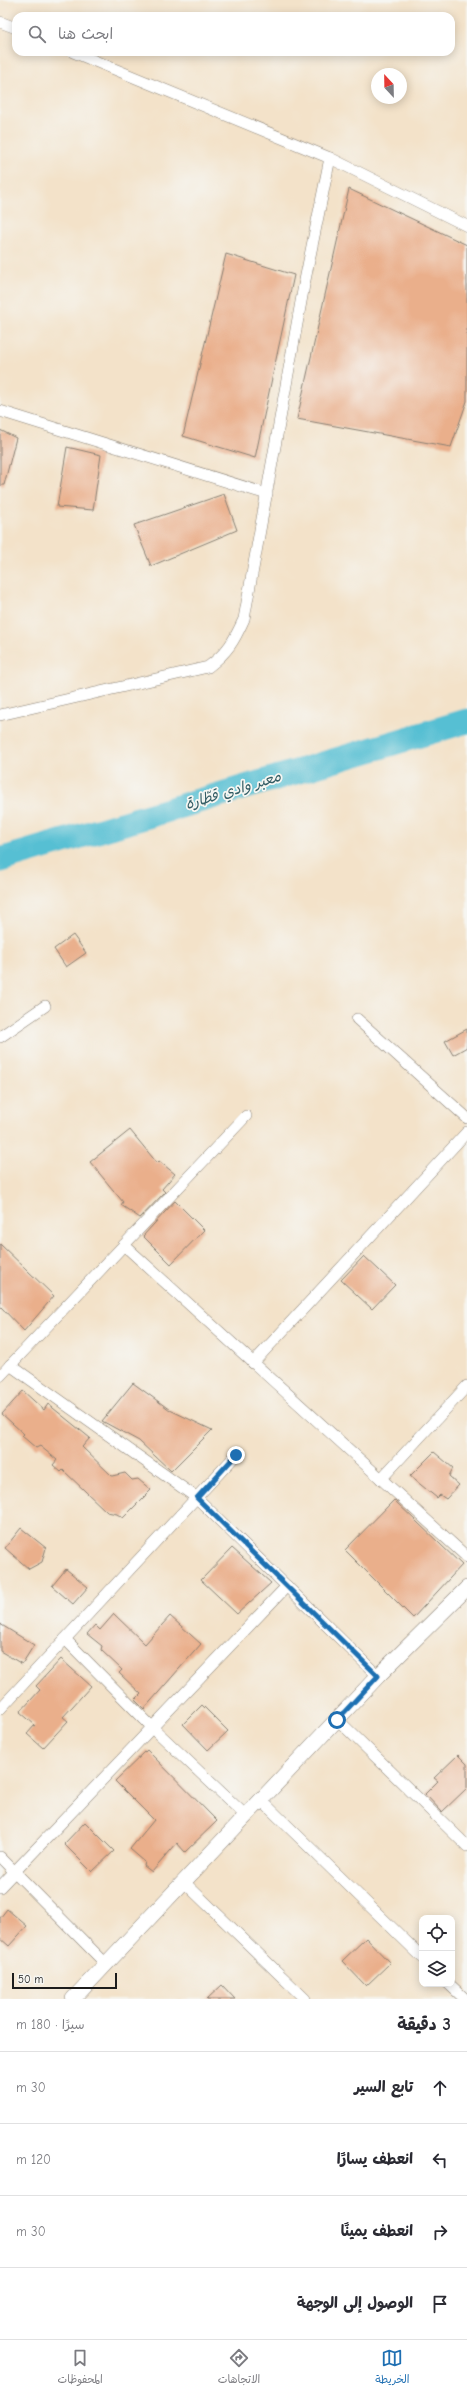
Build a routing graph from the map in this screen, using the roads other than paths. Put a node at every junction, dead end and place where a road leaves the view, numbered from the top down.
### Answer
1 (0, 22) edge
2 (12, 26) edge
3 (83, 56) edge
4 (330, 158) junction
5 (467, 226) edge
6 (0, 412) edge
7 (267, 494) junction
8 (0, 715) edge
9 (45, 1006) dead end
10 (357, 1019) dead end
11 (0, 1037) edge
12 (246, 1116) dead end
13 (467, 1118) edge
14 (467, 1132) edge
15 (124, 1245) junction
16 (253, 1363) junction
17 (10, 1365) junction
18 (0, 1376) edge
19 (467, 1386) edge
20 (236, 1455) dead end
21 (381, 1479) junction
22 (197, 1498) junction
23 (467, 1557) edge
24 (288, 1586) junction
25 (467, 1588) edge
26 (65, 1639) junction
27 (378, 1676) junction
28 (0, 1708) edge
29 (337, 1720) junction
30 (153, 1728) junction
31 (260, 1800) junction
32 (245, 1815) junction
33 (467, 1846) edge
34 (0, 1857) edge
35 (15, 1872) junction
36 (183, 1881) junction
37 (0, 1887) edge
38 (419, 1954) edge
39 (106, 1964) junction
40 (452, 1987) edge
41 (73, 1999) edge
42 (305, 1999) edge
43 (465, 1999) edge

1 - 2 street
3 - 4 street
4 - 5 street
4 - 7 street
6 - 7 street
7 - 8 street
9 - 11 street
10 - 13 street
12 - 15 street
14 - 16 street
15 - 16 street
15 - 17 street
16 - 21 street
17 - 18 street
17 - 22 street
19 - 21 street
20 - 22 street
21 - 23 street
22 - 24 street
22 - 26 street
24 - 27 street
24 - 30 street
25 - 27 street
26 - 28 street
26 - 30 street
27 - 29 street
29 - 31 street
29 - 33 street
30 - 32 street
30 - 35 street
31 - 32 street
31 - 38 street
32 - 36 street
34 - 35 street
35 - 37 street
35 - 39 street
36 - 39 street
36 - 42 street
39 - 41 street
40 - 43 street

